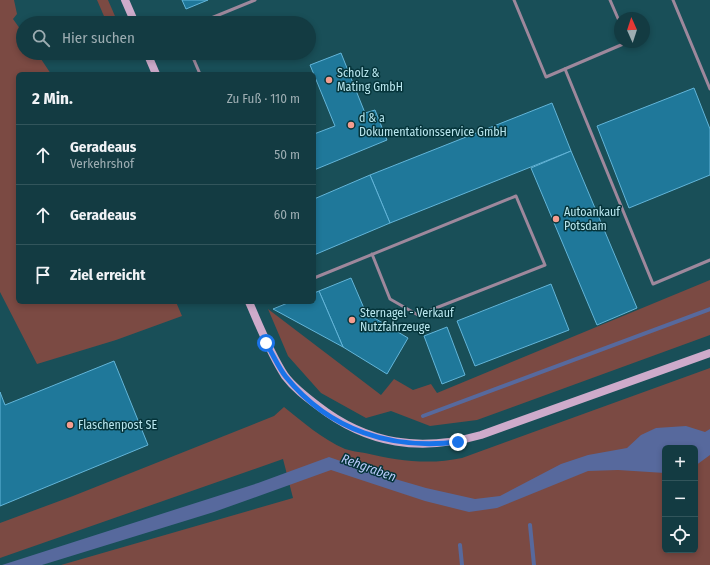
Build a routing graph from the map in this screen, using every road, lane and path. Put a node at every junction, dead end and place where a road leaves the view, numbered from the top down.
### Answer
1 (125, 0) edge
2 (255, 0) edge
3 (514, 0) edge
4 (610, 0) edge
5 (673, 0) edge
6 (615, 12) edge
7 (132, 16) edge
8 (216, 16) edge
9 (614, 48) edge
10 (150, 60) edge
11 (194, 60) edge
12 (565, 69) junction
13 (155, 72) edge
14 (199, 72) edge
15 (710, 89) edge
16 (372, 254) junction
17 (710, 260) edge
18 (316, 277) edge
19 (251, 304) edge
20 (710, 353) edge

1 - 7 main road
2 - 8 lane
3 - 12 lane
4 - 6 lane
5 - 15 lane
9 - 12 lane
10 - 13 main road
11 - 14 lane
12 - 17 lane
16 - 16 lane
16 - 18 lane
19 - 20 main road

